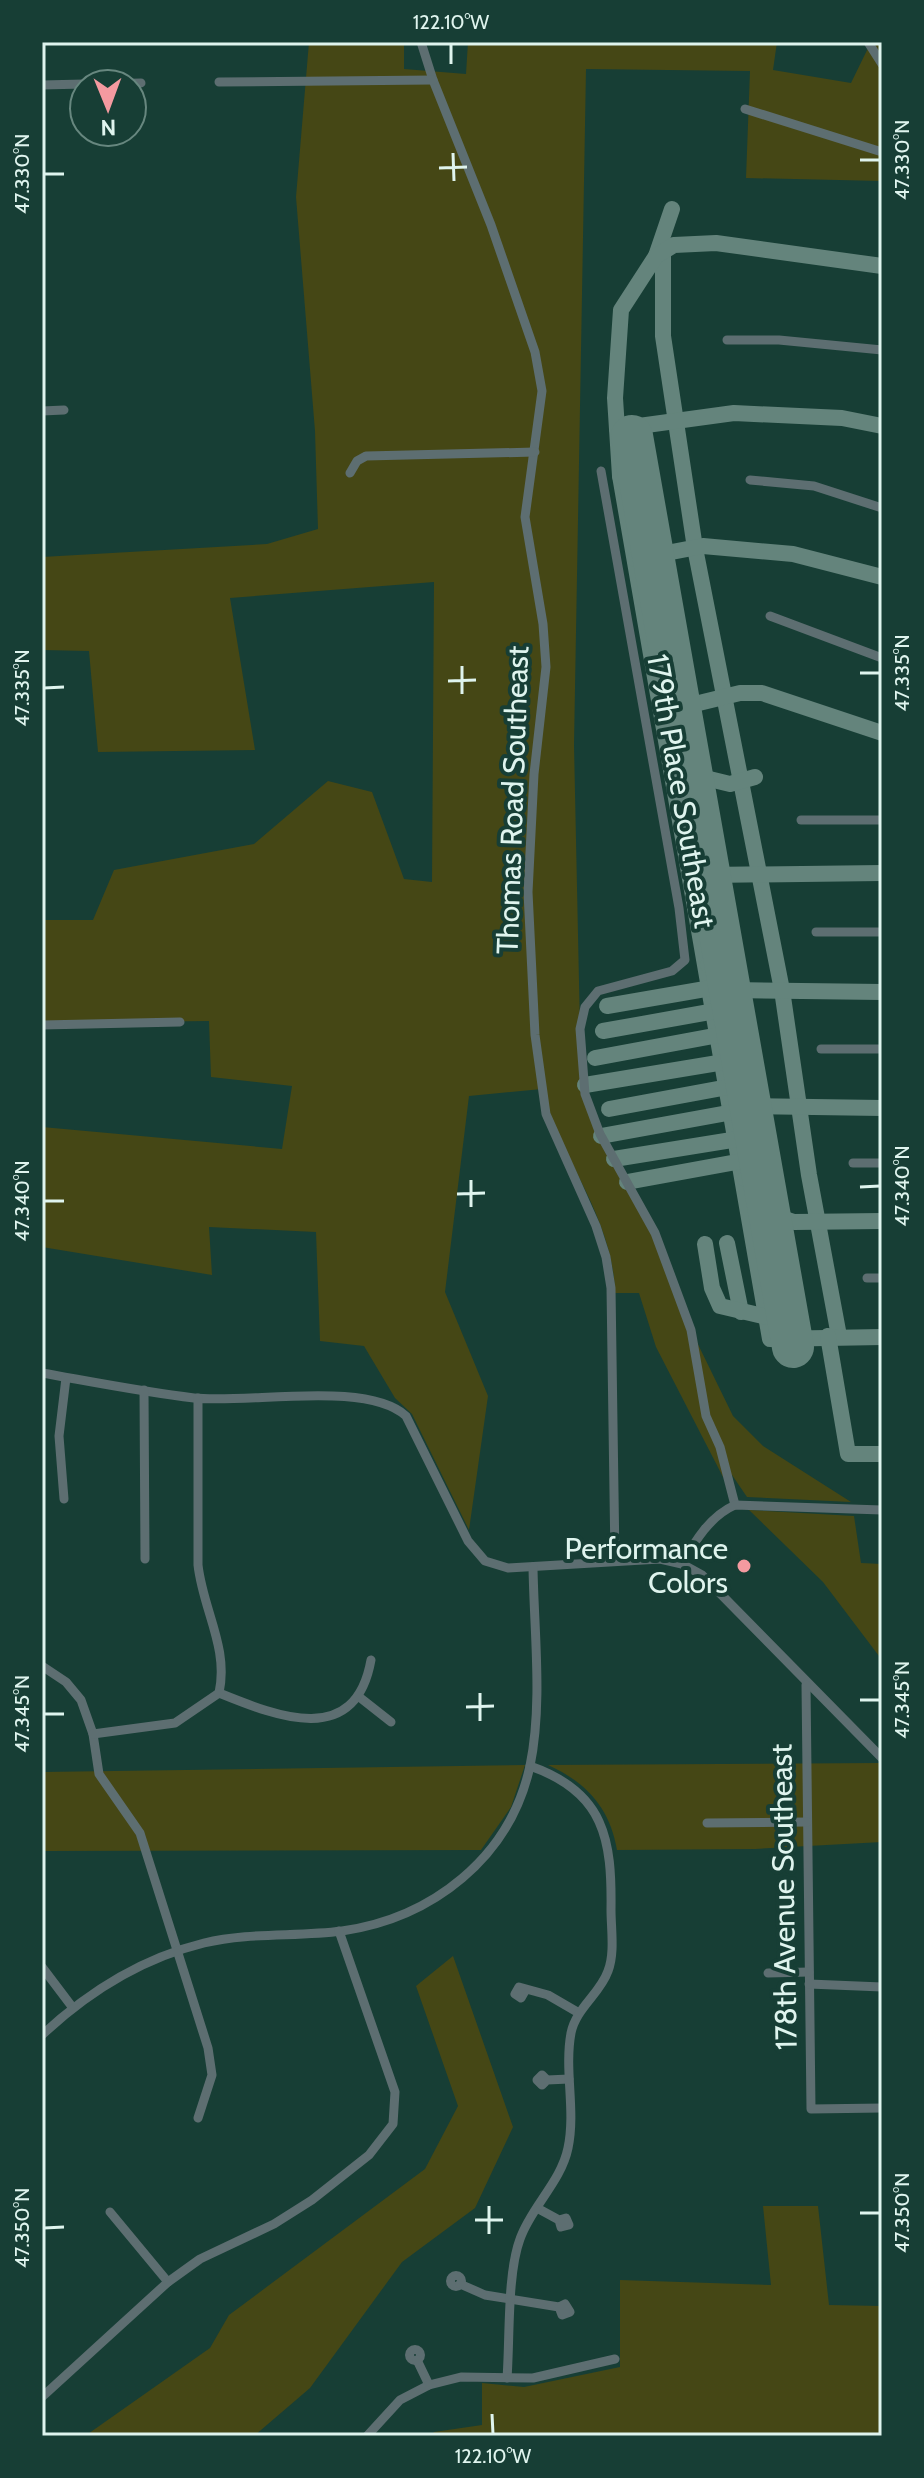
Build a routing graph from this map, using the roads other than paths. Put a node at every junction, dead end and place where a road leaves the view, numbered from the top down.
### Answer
1 (421, 42) edge
2 (868, 42) edge
3 (882, 64) edge
4 (433, 80) junction
5 (219, 82) dead end
6 (68, 84) edge
7 (42, 85) edge
8 (745, 109) dead end
9 (882, 152) edge
10 (727, 340) dead end
11 (882, 350) edge
12 (64, 410) dead end
13 (42, 411) edge
14 (535, 452) junction
15 (601, 471) dead end
16 (350, 473) dead end
17 (750, 480) dead end
18 (882, 508) edge
19 (770, 616) dead end
20 (882, 658) edge
21 (801, 820) dead end
22 (882, 820) edge
23 (816, 932) dead end
24 (882, 932) edge
25 (180, 1022) dead end
26 (42, 1025) edge
27 (821, 1049) dead end
28 (882, 1049) edge
29 (853, 1163) dead end
30 (882, 1163) edge
31 (867, 1278) dead end
32 (882, 1278) edge
33 (42, 1373) edge
34 (66, 1378) junction
35 (144, 1390) junction
36 (198, 1398) junction
37 (64, 1499) dead end
38 (735, 1505) junction
39 (882, 1510) edge
40 (145, 1559) dead end
41 (615, 1560) junction
42 (682, 1564) junction
43 (533, 1567) junction
44 (371, 1660) dead end
45 (42, 1666) edge
46 (806, 1685) junction
47 (219, 1693) junction
48 (358, 1696) junction
49 (391, 1722) dead end
50 (93, 1734) junction
51 (882, 1758) edge
52 (530, 1766) junction
53 (807, 1822) junction
54 (707, 1823) dead end
55 (339, 1931) junction
56 (176, 1951) junction
57 (42, 1967) edge
58 (809, 1972) junction
59 (768, 1973) dead end
60 (809, 1984) junction
61 (882, 1987) edge
62 (525, 1991) dead end
63 (73, 2008) junction
64 (579, 2013) junction
65 (42, 2035) edge
66 (569, 2079) junction
67 (547, 2080) dead end
68 (882, 2108) edge
69 (198, 2118) dead end
70 (537, 2208) junction
71 (110, 2212) dead end
72 (559, 2220) dead end
73 (168, 2282) junction
74 (460, 2284) dead end
75 (513, 2299) junction
76 (559, 2307) dead end
77 (615, 2359) dead end
78 (417, 2360) dead end
79 (507, 2378) junction
80 (429, 2385) junction
81 (42, 2397) edge
82 (367, 2436) edge

1 - 4 street, Thomas Road Southeast
2 - 3 street
4 - 5 street
4 - 14 street, Thomas Road Southeast
6 - 7 street
8 - 9 street
10 - 11 street
12 - 13 street
14 - 16 street
14 - 41 street, Thomas Road Southeast
15 - 38 street, 179th Place Southeast
17 - 18 street
19 - 20 street
21 - 22 street
23 - 24 street
25 - 26 street
27 - 28 street
29 - 30 street
31 - 32 street
33 - 34 street
34 - 35 street
34 - 37 street
35 - 36 street
35 - 40 street
36 - 43 street
36 - 47 street
38 - 39 street
38 - 42 street
41 - 42 street
41 - 43 street
42 - 46 street
43 - 52 street
44 - 48 street
45 - 50 street
46 - 51 street
46 - 53 street, 178th Avenue Southeast
47 - 48 street
47 - 50 street
48 - 49 street
50 - 56 street
52 - 55 street
52 - 64 street
53 - 54 street
53 - 58 street, 178th Avenue Southeast
55 - 56 street
55 - 73 street
56 - 63 street
56 - 69 street
57 - 63 street
58 - 59 street
58 - 60 street, 178th Avenue Southeast
60 - 61 street
60 - 68 street, 178th Avenue Southeast
62 - 64 street
63 - 65 street
64 - 66 street
66 - 67 street
66 - 70 street
70 - 72 street
70 - 75 street
71 - 73 street
73 - 81 street
74 - 75 street
75 - 76 street
75 - 79 street
77 - 79 street
78 - 80 street
79 - 80 street
80 - 82 street

